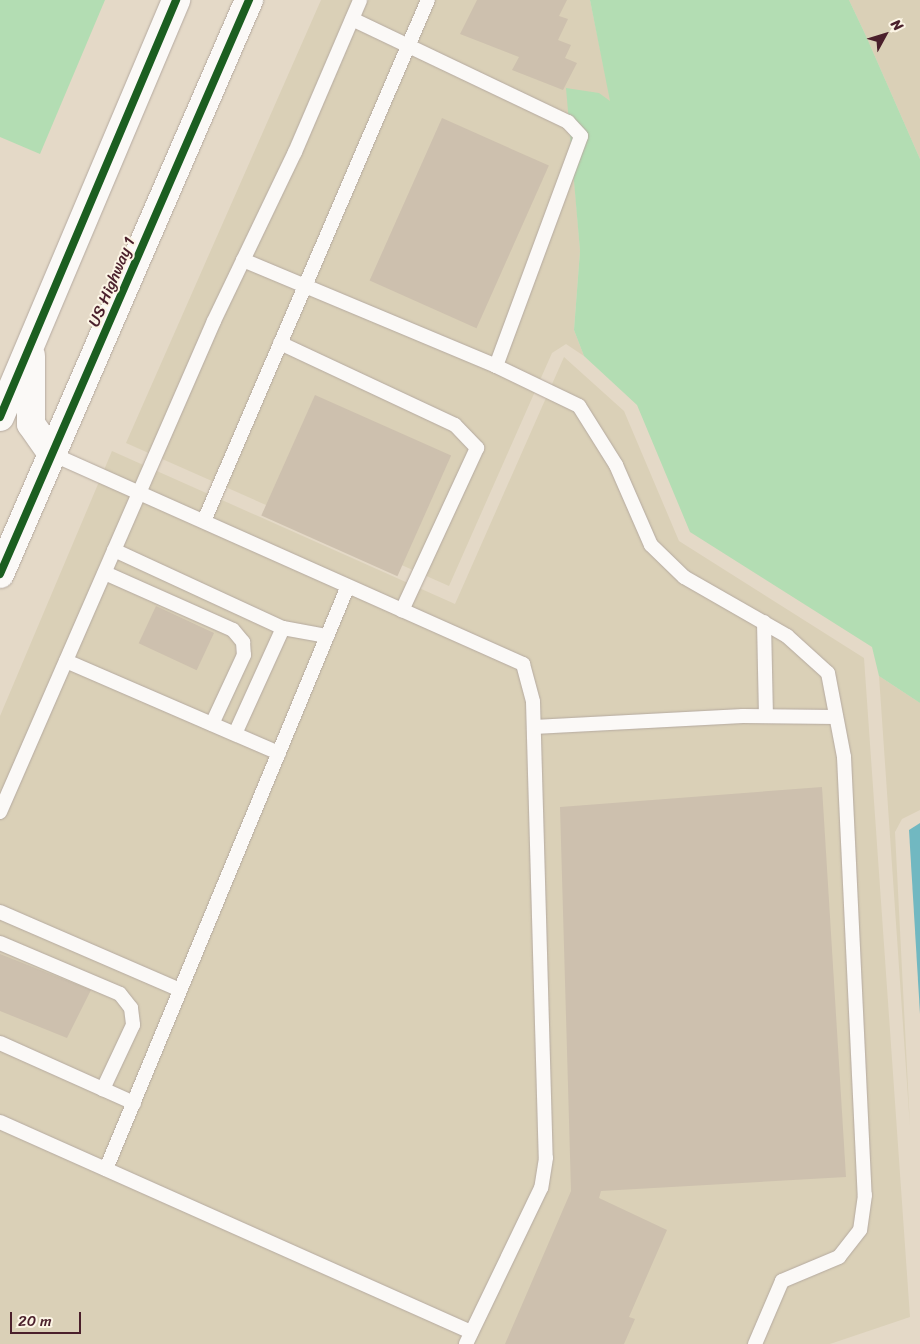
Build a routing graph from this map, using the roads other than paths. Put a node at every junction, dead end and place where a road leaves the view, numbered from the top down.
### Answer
1 (176, 0) edge
2 (249, 0) edge
3 (360, 0) edge
4 (428, 0) edge
5 (352, 18) junction
6 (408, 46) junction
7 (243, 260) junction
8 (304, 285) junction
9 (280, 343) junction
10 (31, 345) junction
11 (496, 366) junction
12 (0, 417) edge
13 (52, 454) junction
14 (140, 492) junction
15 (204, 521) junction
16 (114, 550) junction
17 (105, 573) junction
18 (0, 574) edge
19 (348, 586) junction
20 (402, 610) junction
21 (764, 622) junction
22 (283, 628) junction
23 (327, 636) junction
24 (66, 661) junction
25 (766, 716) junction
26 (836, 717) junction
27 (212, 724) junction
28 (534, 727) junction
29 (235, 734) junction
30 (279, 753) junction
31 (0, 812) edge
32 (0, 912) edge
33 (0, 943) edge
34 (180, 990) junction
35 (0, 1042) edge
36 (103, 1089) junction
37 (134, 1103) junction
38 (0, 1122) edge
39 (106, 1169) junction
40 (468, 1338) edge
41 (755, 1344) edge

1 - 10 main road
2 - 13 main road, US Highway 1
3 - 5 lane
4 - 6 lane
5 - 6 lane
5 - 7 lane
6 - 8 lane
6 - 11 lane
7 - 8 lane
7 - 14 lane
8 - 9 lane
8 - 11 lane
9 - 15 lane
9 - 20 lane
10 - 12 main road
10 - 13 main road
11 - 21 lane
13 - 14 lane
13 - 18 main road, US Highway 1
14 - 15 lane
14 - 16 lane
15 - 19 lane
16 - 17 lane
16 - 22 lane
17 - 24 lane
17 - 27 lane
19 - 20 lane
19 - 23 lane
20 - 28 lane
21 - 25 lane
21 - 26 lane
22 - 23 lane
22 - 29 lane
23 - 30 lane
24 - 27 lane
24 - 31 lane
25 - 26 lane
25 - 28 lane
26 - 41 lane
27 - 29 lane
28 - 40 lane
29 - 30 lane
30 - 34 lane
32 - 34 lane
33 - 36 lane
34 - 37 lane
35 - 36 lane
36 - 37 lane
37 - 39 lane
38 - 39 lane
39 - 40 lane

